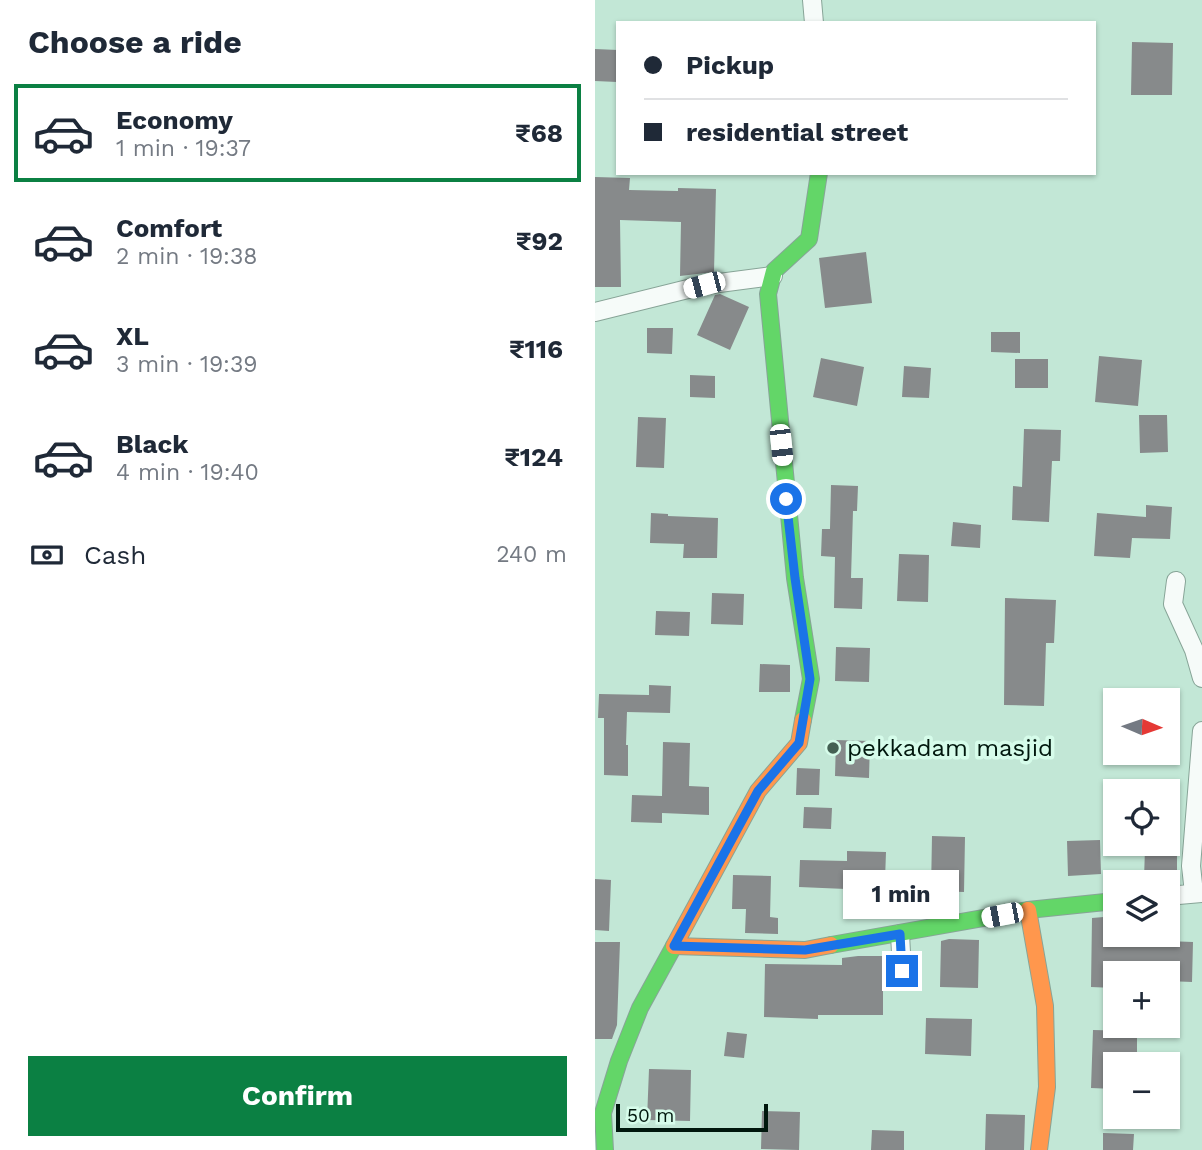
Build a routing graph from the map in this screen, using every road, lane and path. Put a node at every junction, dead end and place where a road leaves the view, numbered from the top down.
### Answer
1 (812, 0) edge
2 (814, 21) edge
3 (819, 175) edge
4 (773, 276) junction
5 (595, 312) edge
6 (1176, 581) dead end
7 (1202, 678) edge
8 (1202, 731) edge
9 (1198, 893) edge
10 (1180, 895) edge
11 (1103, 902) edge
12 (1028, 910) junction
13 (900, 934) junction
14 (674, 946) junction
15 (902, 971) dead end
16 (605, 1150) edge
17 (1039, 1150) edge

1 - 2 street
3 - 4 street
4 - 5 street
4 - 14 street
6 - 7 street
8 - 9 street
9 - 10 street
11 - 12 street
12 - 13 street
12 - 17 street
13 - 14 street
13 - 15 street
14 - 16 street

